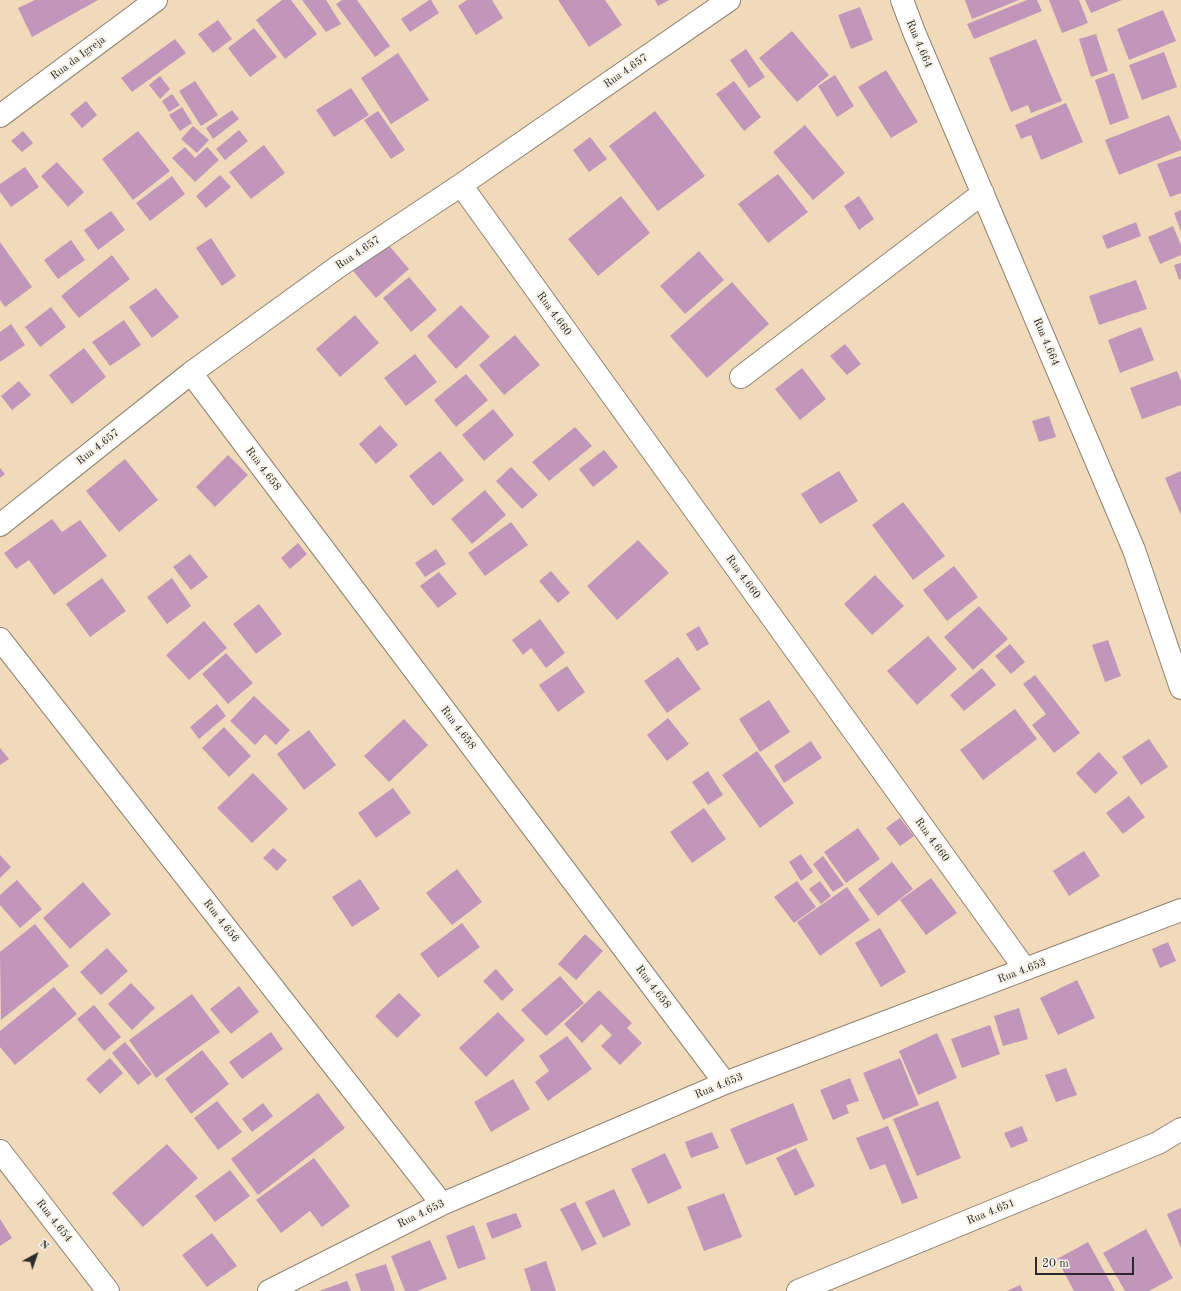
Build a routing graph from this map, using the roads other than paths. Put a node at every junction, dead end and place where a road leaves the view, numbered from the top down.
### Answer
1 (156, 0) edge
2 (729, 0) edge
3 (902, 0) edge
4 (0, 116) edge
5 (461, 185) junction
6 (983, 193) junction
7 (191, 373) junction
8 (741, 377) dead end
9 (0, 525) edge
10 (0, 639) edge
11 (1181, 688) edge
12 (1181, 910) edge
13 (1025, 969) junction
14 (725, 1083) junction
15 (1181, 1129) edge
16 (0, 1151) edge
17 (442, 1204) junction
18 (811, 1289) edge
19 (108, 1291) edge
20 (269, 1291) edge

1 - 4 street, Rua da Igreja
2 - 5 street, Rua 4.657
3 - 6 street, Rua 4.664
5 - 7 street, Rua 4.657
5 - 13 street, Rua 4.660
6 - 8 street
6 - 11 street, Rua 4.664
7 - 9 street, Rua 4.657
7 - 14 street, Rua 4.658
10 - 17 street, Rua 4.656
12 - 13 street, Rua 4.653
13 - 14 street, Rua 4.653
14 - 17 street, Rua 4.653
15 - 18 street, Rua 4.651
16 - 19 street, Rua 4.654
17 - 20 street, Rua 4.653

